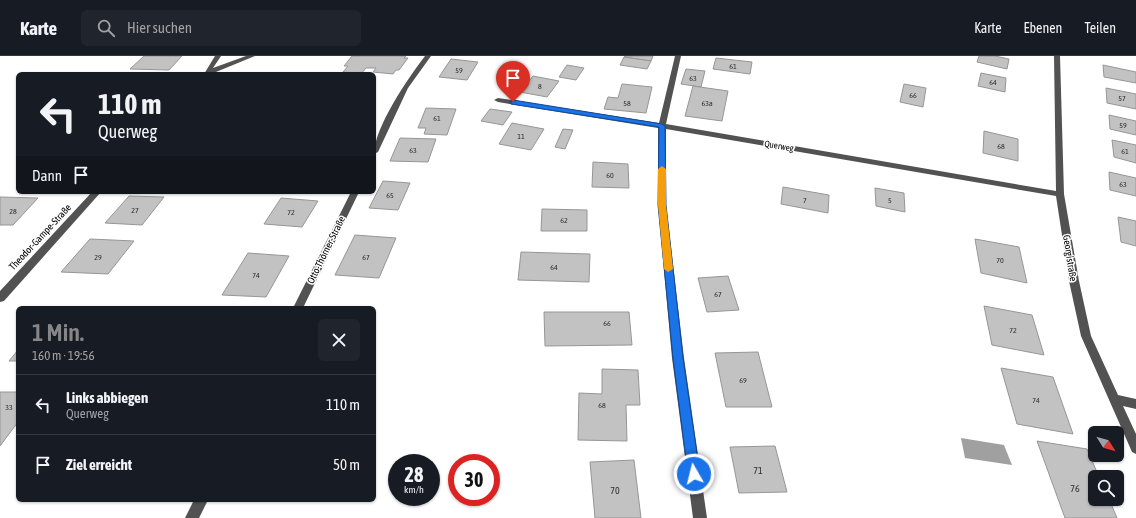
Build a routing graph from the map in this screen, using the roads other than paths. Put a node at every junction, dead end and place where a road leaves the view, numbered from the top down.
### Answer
1 (218, 56) edge
2 (252, 56) edge
3 (428, 56) edge
4 (678, 56) edge
5 (1057, 56) edge
6 (207, 72) edge
7 (209, 72) edge
8 (498, 100) dead end
9 (662, 126) junction
10 (376, 148) edge
11 (95, 194) edge
12 (354, 194) edge
13 (1060, 194) junction
14 (0, 298) edge
15 (299, 306) edge
16 (1113, 399) junction
17 (1136, 404) edge
18 (1136, 448) edge
19 (200, 502) edge
20 (192, 518) edge
21 (700, 518) edge

1 - 6 street
2 - 7 street
3 - 10 street
4 - 9 street
5 - 13 street, Georgistraße
8 - 9 street, Querweg
9 - 13 street, Querweg
9 - 21 street
11 - 14 street, Theodor-Gampe-Straße
12 - 15 street, Otto-Thörner-Straße
13 - 16 street, Georgistraße
16 - 17 street
16 - 18 street, Georgistraße
19 - 20 street

